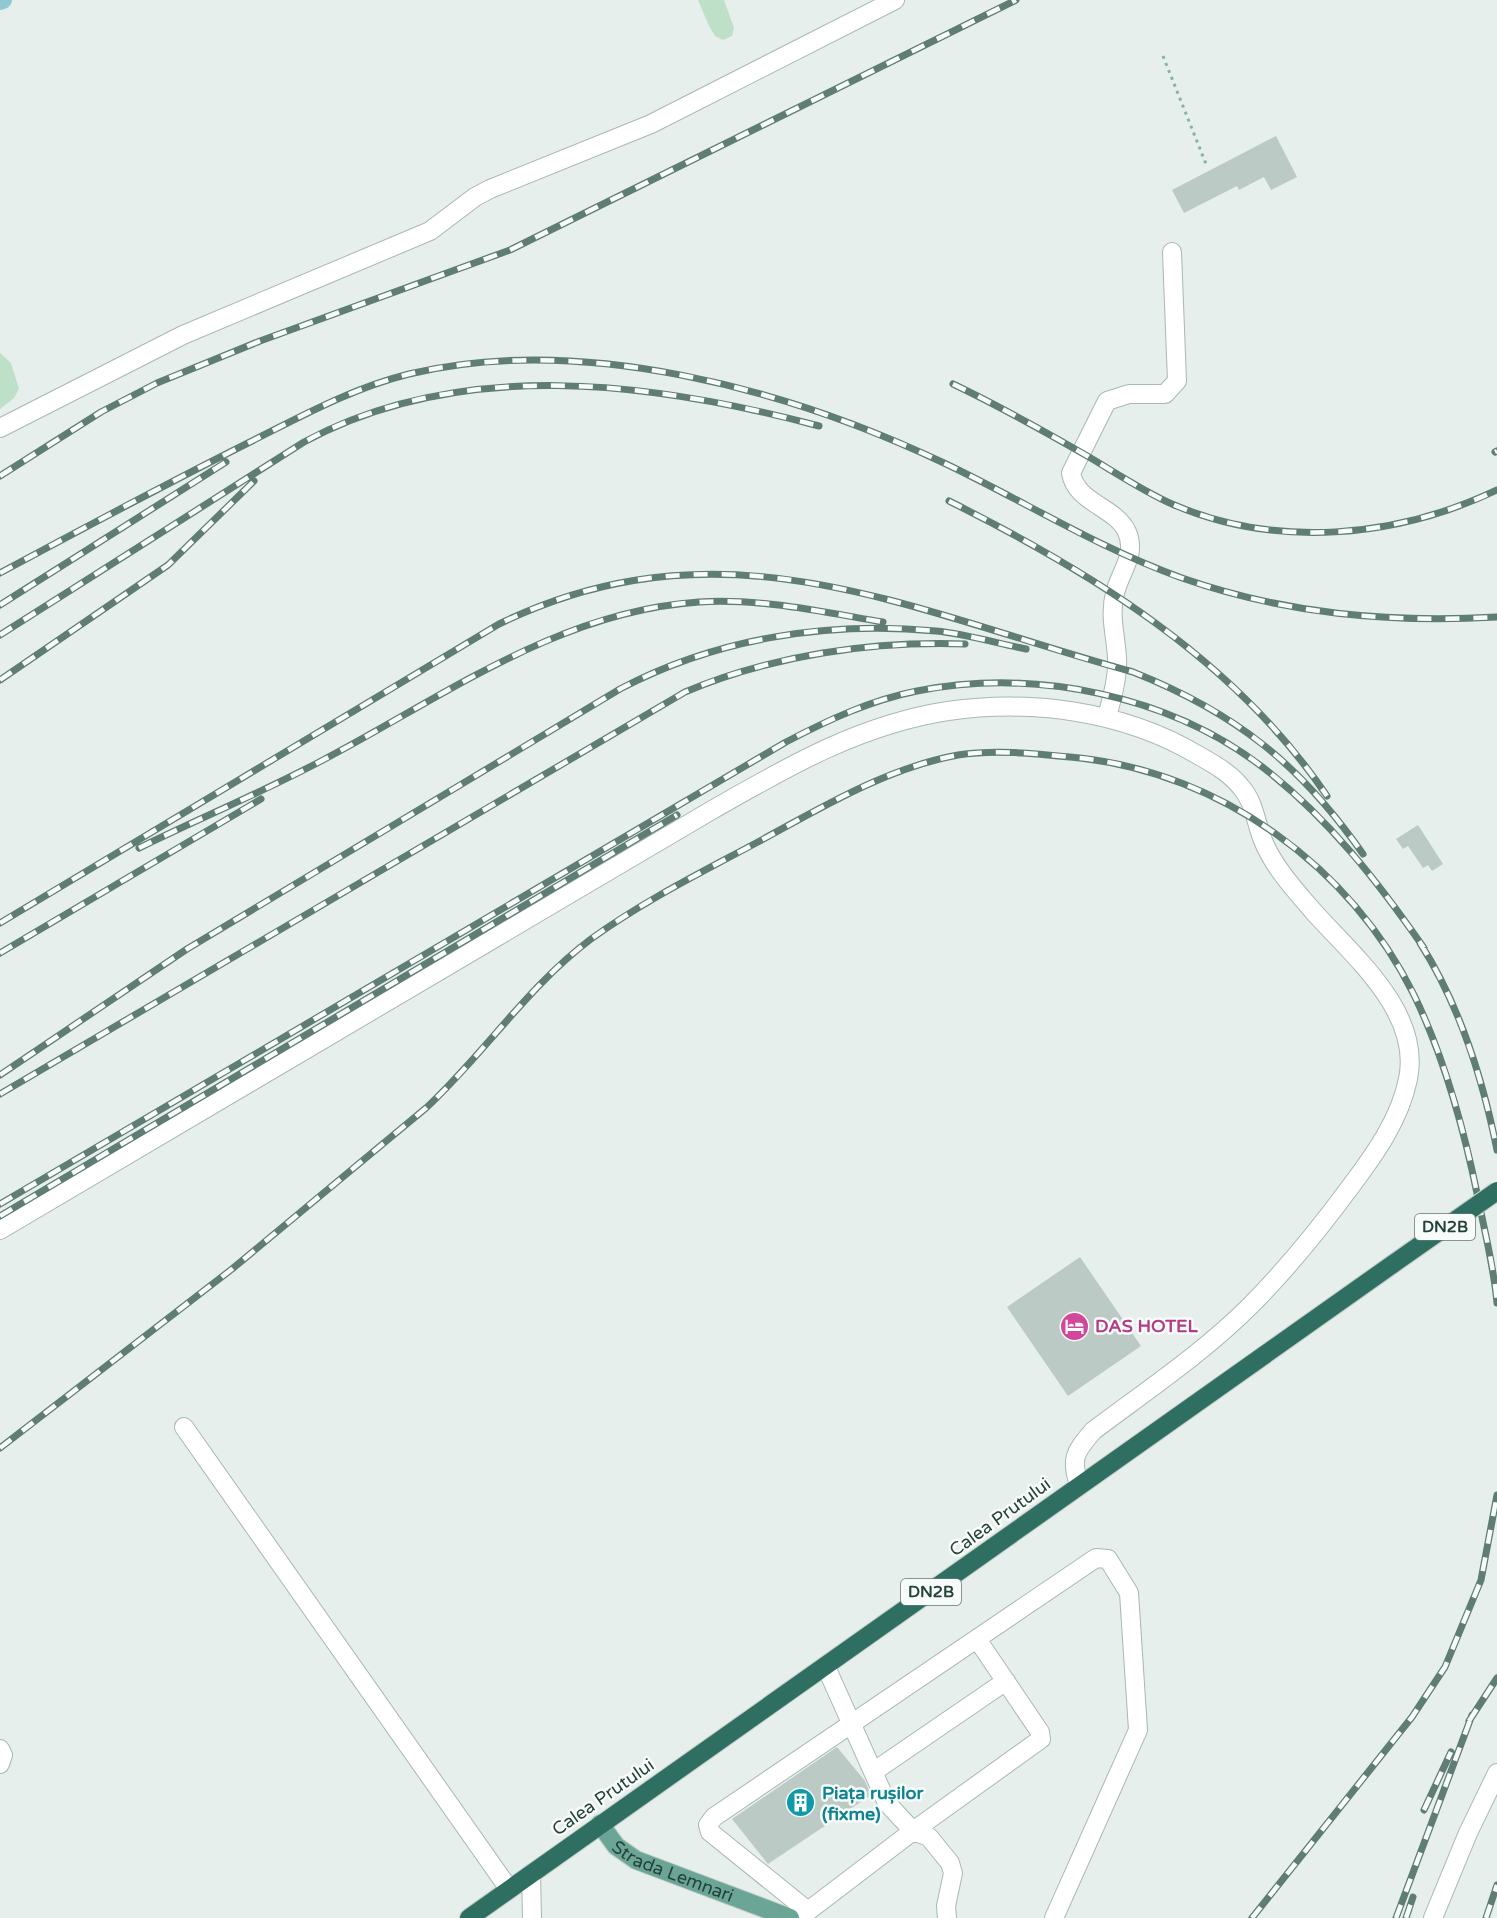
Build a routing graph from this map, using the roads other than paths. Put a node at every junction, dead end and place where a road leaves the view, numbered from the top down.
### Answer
1 (895, 0) edge
2 (1172, 252) dead end
3 (0, 428) edge
4 (1107, 717) junction
5 (1497, 1191) edge
6 (0, 1230) edge
7 (184, 1427) dead end
8 (1079, 1486) junction
9 (977, 1639) junction
10 (826, 1667) junction
11 (1006, 1681) junction
12 (850, 1725) junction
13 (0, 1749) edge
14 (0, 1764) edge
15 (873, 1773) junction
16 (1497, 1773) edge
17 (600, 1824) junction
18 (913, 1831) junction
19 (531, 1874) junction
20 (509, 1889) junction
21 (803, 1914) edge
22 (469, 1918) edge
23 (532, 1918) edge
24 (790, 1918) edge
25 (947, 1918) edge
26 (1054, 1918) edge
27 (1433, 1918) edge

1 - 3 street
2 - 4 street
4 - 6 street
4 - 8 street
5 - 8 highway, Calea Prutului / DN2B, bridge
7 - 20 street
8 - 10 highway, Calea Prutului / DN2B
9 - 11 street
9 - 12 street
9 - 26 street
10 - 12 street
10 - 17 highway, Calea Prutului / DN2B
11 - 15 street
11 - 18 street
12 - 15 street
12 - 21 street
13 - 14 street
15 - 18 street
16 - 27 street
17 - 19 highway, Calea Prutului / DN2B
17 - 24 main road, Strada Lemnari
18 - 21 street
18 - 25 street
19 - 20 highway, Calea Prutului / DN2B
19 - 23 street
20 - 22 highway, Calea Prutului / DN2B

